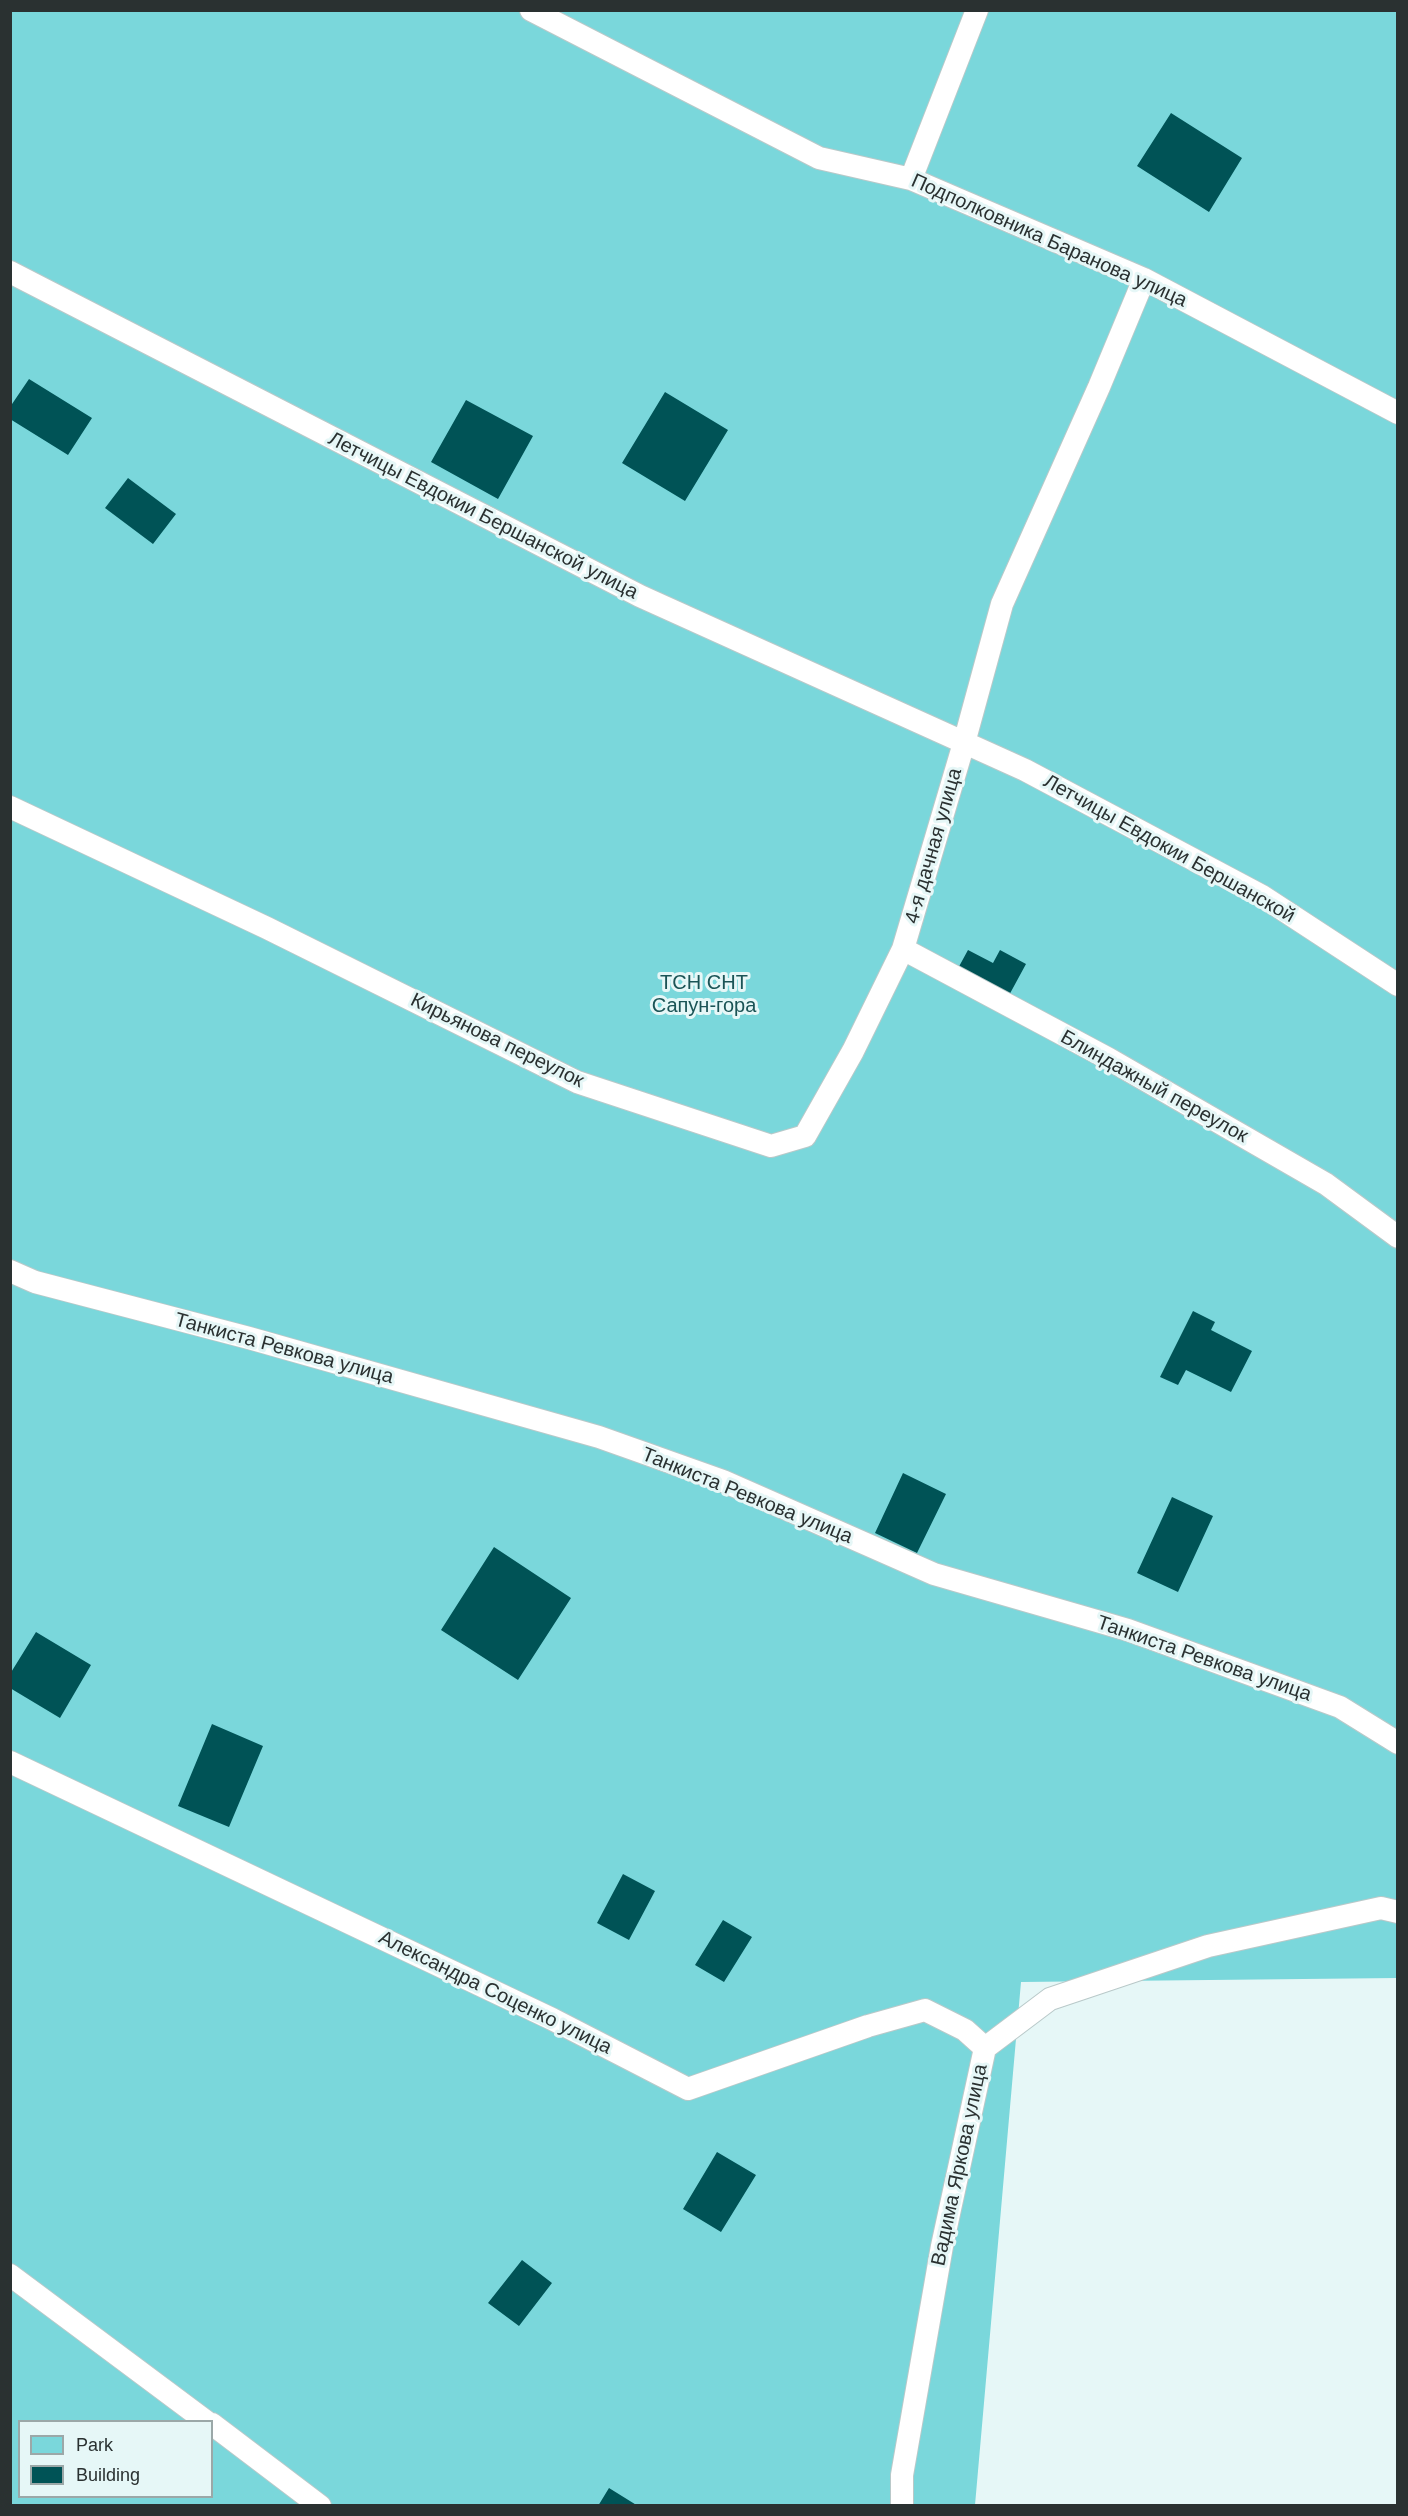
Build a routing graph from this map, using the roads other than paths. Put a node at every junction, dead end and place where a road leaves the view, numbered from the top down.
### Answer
1 (531, 10) edge
2 (977, 10) edge
3 (911, 179) junction
4 (10, 272) edge
5 (1144, 279) junction
6 (1398, 413) edge
7 (964, 743) junction
8 (10, 807) edge
9 (903, 949) junction
10 (1398, 985) edge
11 (1398, 1237) edge
12 (10, 1272) edge
13 (1398, 1743) edge
14 (10, 1762) edge
15 (1398, 1912) edge
16 (985, 2048) junction
17 (10, 2275) edge
18 (206, 2420) edge
19 (213, 2425) edge
20 (320, 2505) edge
21 (902, 2505) edge

1 - 3 lane, Подполковника Баранова улица
2 - 3 lane
3 - 5 lane, Подполковника Баранова улица
4 - 7 lane, Летчицы Евдокии Бершанской улица
5 - 6 lane, Подполковника Баранова улица
5 - 7 lane, 4-я дачная улица
7 - 9 lane, 4-я дачная улица
7 - 10 lane, Летчицы Евдокии Бершанской
8 - 9 lane, Кирьянова переулок
9 - 11 lane, Блиндажный переулок
12 - 13 lane, Танкиста Ревкова улица
14 - 16 lane, Александра Соценко улица
15 - 16 lane, Вадима Яркова улица
16 - 21 lane, Вадима Яркова улица
17 - 18 lane
19 - 20 lane

